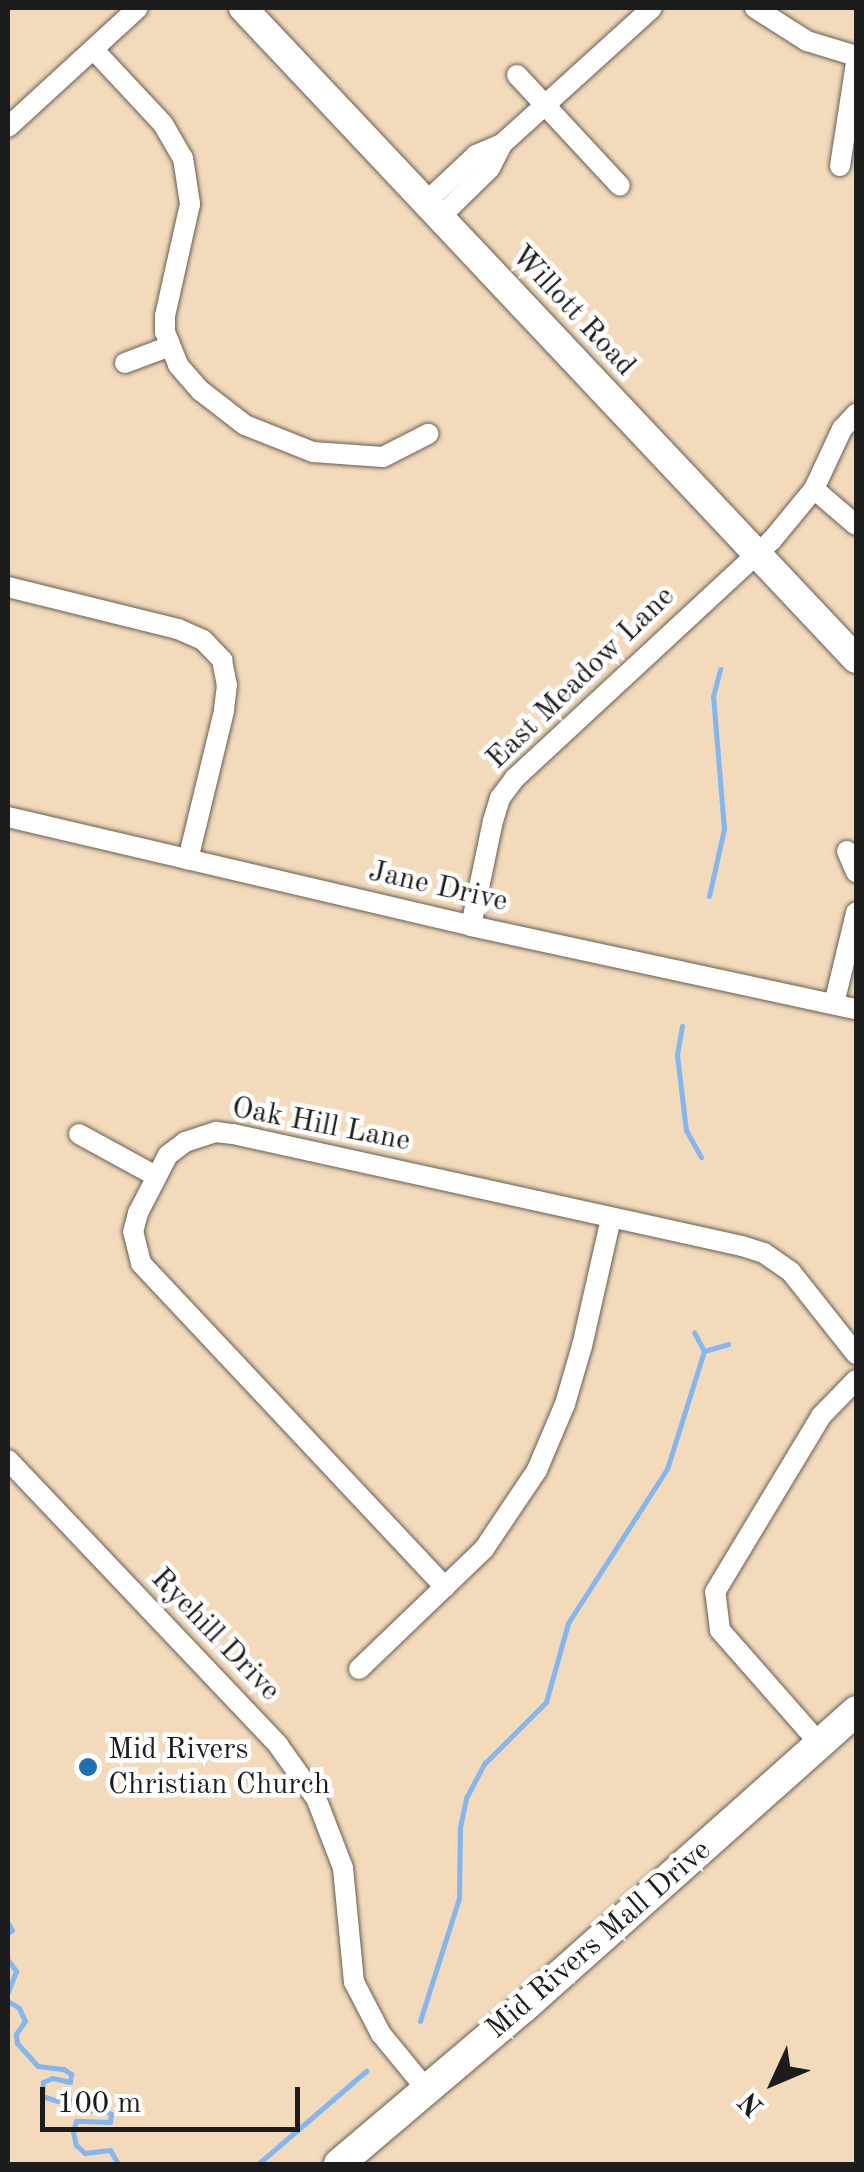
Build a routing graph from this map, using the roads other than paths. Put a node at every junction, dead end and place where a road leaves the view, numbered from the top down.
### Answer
1 (138, 8) edge
2 (243, 8) edge
3 (652, 8) edge
4 (755, 8) edge
5 (94, 50) junction
6 (856, 59) edge
7 (517, 75) dead end
8 (546, 104) junction
9 (8, 127) edge
10 (840, 166) dead end
11 (620, 186) dead end
12 (433, 210) junction
13 (170, 346) junction
14 (126, 363) dead end
15 (856, 414) edge
16 (428, 434) dead end
17 (814, 489) junction
18 (856, 525) edge
19 (756, 553) junction
20 (8, 588) edge
21 (856, 659) edge
22 (8, 817) edge
23 (848, 851) dead end
24 (188, 860) junction
25 (856, 872) edge
26 (856, 913) edge
27 (471, 926) junction
28 (834, 1004) junction
29 (856, 1009) edge
30 (79, 1134) dead end
31 (156, 1176) junction
32 (611, 1218) junction
33 (856, 1354) edge
34 (856, 1380) edge
35 (12, 1474) edge
36 (446, 1587) junction
37 (359, 1669) dead end
38 (856, 1712) edge
39 (820, 1744) junction
40 (427, 2090) junction
41 (338, 2164) edge

1 - 5 street
2 - 12 main road, Willott Road
3 - 8 street
4 - 6 street
5 - 9 street
5 - 13 street
6 - 10 street
7 - 8 street
8 - 11 street
8 - 12 street
12 - 19 main road, Willott Road
13 - 14 street
13 - 16 street
15 - 17 street, East Meadow Lane
17 - 18 street
17 - 19 street, East Meadow Lane
19 - 21 main road, Willott Road
19 - 27 street, East Meadow Lane
20 - 24 street
22 - 24 street, Jane Drive
23 - 25 street
24 - 27 street, Jane Drive
26 - 28 street
27 - 28 street, Jane Drive
28 - 29 street, Jane Drive
30 - 31 street
31 - 32 street, Oak Hill Lane
31 - 36 street, Oak Hill Lane
32 - 33 street, Oak Hill Lane
32 - 36 street
34 - 39 street
35 - 40 street, Ryehill Drive
36 - 37 street
38 - 39 main road, Mid Rivers Mall Drive
39 - 40 main road, Mid Rivers Mall Drive
40 - 41 main road, Mid Rivers Mall Drive

